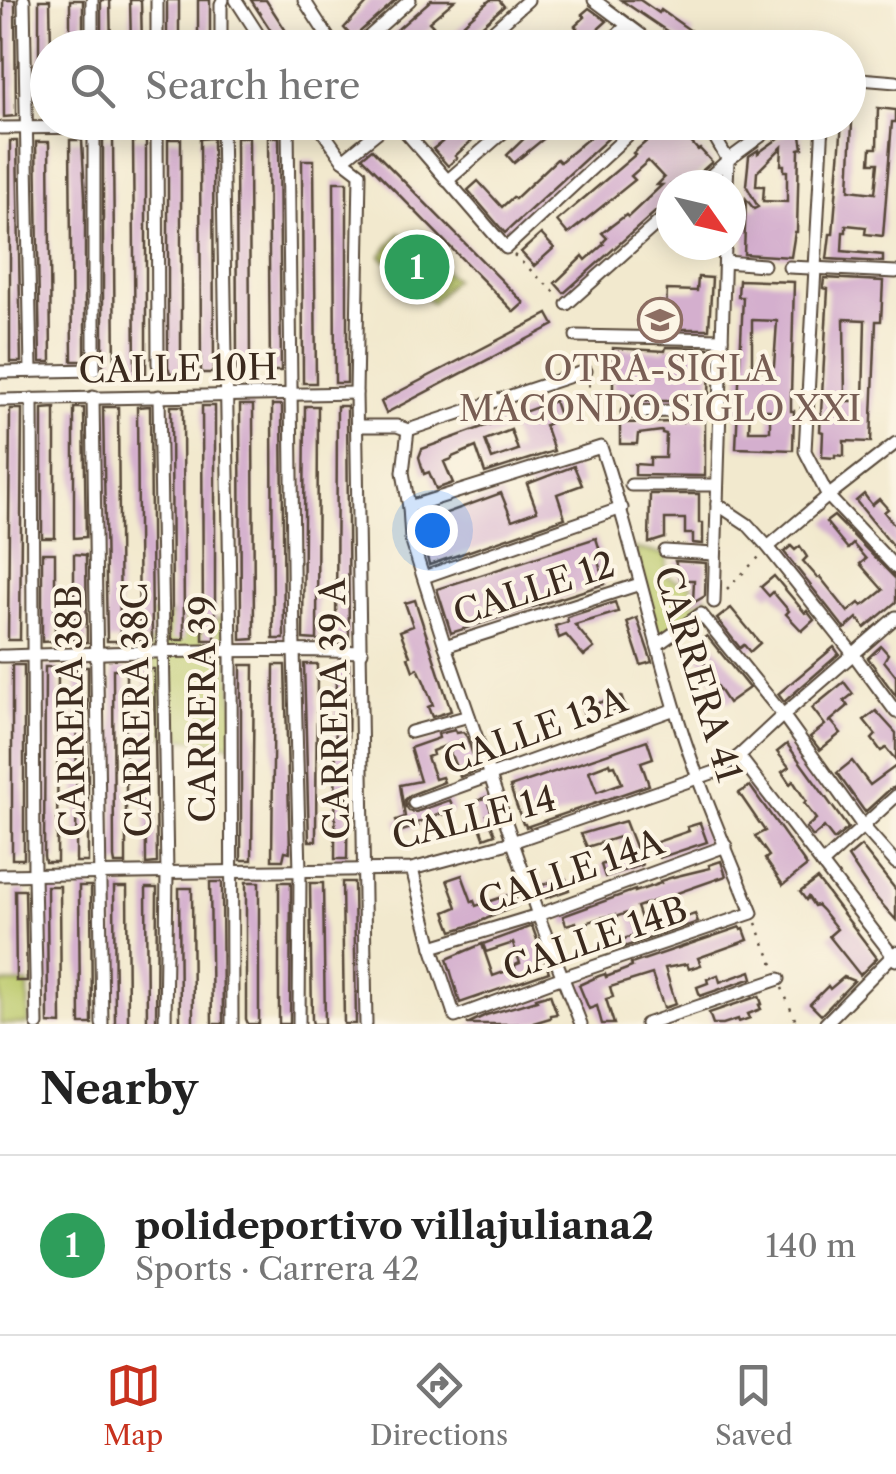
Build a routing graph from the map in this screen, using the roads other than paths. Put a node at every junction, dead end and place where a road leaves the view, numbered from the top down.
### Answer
1 (24, 0) edge
2 (92, 0) edge
3 (157, 0) edge
4 (236, 0) edge
5 (304, 0) edge
6 (410, 0) edge
7 (528, 0) edge
8 (594, 0) edge
9 (222, 2) edge
10 (628, 25) junction
11 (92, 30) edge
12 (157, 30) edge
13 (222, 30) edge
14 (255, 30) edge
15 (323, 30) edge
16 (376, 30) edge
17 (494, 30) edge
18 (622, 30) edge
19 (634, 30) edge
20 (866, 80) edge
21 (896, 82) edge
22 (0, 128) edge
23 (27, 128) junction
24 (30, 128) edge
25 (94, 140) edge
26 (158, 140) edge
27 (222, 140) edge
28 (288, 140) edge
29 (329, 140) edge
30 (370, 140) edge
31 (410, 140) edge
32 (494, 140) edge
33 (623, 140) edge
34 (716, 140) edge
35 (755, 140) edge
36 (821, 140) edge
37 (343, 160) junction
38 (728, 160) junction
39 (717, 170) edge
40 (728, 170) edge
41 (447, 181) junction
42 (656, 224) edge
43 (724, 262) joint
44 (764, 266) dead end
45 (788, 267) dead end
46 (814, 268) junction
47 (896, 272) edge
48 (567, 304) road end
49 (576, 336) dead end
50 (722, 339) junction
51 (158, 364) dead end
52 (32, 371) junction
53 (586, 371) dead end
54 (0, 372) edge
55 (356, 393) junction
56 (226, 394) junction
57 (292, 395) junction
58 (159, 396) junction
59 (94, 398) junction
60 (32, 399) junction
61 (0, 400) edge
62 (720, 410) junction
63 (627, 412) dead end
64 (358, 426) junction
65 (408, 430) junction
66 (896, 443) edge
67 (631, 485) dead end
68 (716, 486) junction
69 (828, 496) junction
70 (717, 504) junction
71 (409, 507) junction
72 (622, 508) junction
73 (768, 548) junction
74 (665, 551) dead end
75 (714, 554) junction
76 (896, 568) edge
77 (424, 577) junction
78 (640, 584) junction
79 (714, 602) road end
80 (896, 617) edge
81 (657, 644) junction
82 (445, 646) junction
83 (294, 650) junction
84 (163, 651) junction
85 (231, 651) junction
86 (362, 652) junction
87 (98, 653) junction
88 (34, 655) junction
89 (854, 655) junction
90 (0, 656) edge
91 (675, 709) junction
92 (896, 712) edge
93 (783, 714) junction
94 (469, 716) junction
95 (411, 732) dead end
96 (739, 756) junction
97 (490, 776) junction
98 (700, 778) junction
99 (896, 796) edge
100 (414, 804) dead end
101 (863, 826) junction
102 (512, 842) junction
103 (726, 846) junction
104 (822, 864) junction
105 (896, 864) edge
106 (412, 869) junction
107 (365, 870) junction
108 (300, 871) junction
109 (232, 872) junction
110 (167, 873) junction
111 (102, 874) junction
112 (0, 875) edge
113 (34, 875) junction
114 (752, 913) joint
115 (538, 915) junction
116 (432, 947) junction
117 (895, 956) edge
118 (564, 976) junction
119 (779, 979) dead end
120 (38, 1024) edge
121 (102, 1024) edge
122 (166, 1024) edge
123 (232, 1024) edge
124 (299, 1024) edge
125 (366, 1024) edge
126 (581, 1024) edge
127 (646, 1024) edge
128 (825, 1024) edge

1 - 23 street
2 - 11 street
3 - 12 street
4 - 14 street
5 - 15 street
6 - 16 street
7 - 17 street
8 - 10 street
9 - 13 street
10 - 18 street
10 - 19 street
20 - 21 street
22 - 23 street
23 - 24 street
23 - 52 street
25 - 52 street
26 - 51 street
27 - 56 street, CARRERA 39
28 - 57 street
29 - 37 street
30 - 37 street
31 - 41 street
32 - 41 street
33 - 41 street
34 - 38 street
35 - 38 street
36 - 46 street
37 - 55 street, CARRERA 39 A
38 - 39 street
38 - 40 street
42 - 48 street
43 - 44 street
43 - 50 street
45 - 46 street
46 - 47 street
46 - 69 street
49 - 50 street
50 - 62 street
52 - 54 street
53 - 65 street
55 - 57 street, CALLE 10H
55 - 64 street, CARRERA 39 A
56 - 57 street, CALLE 10H
56 - 58 street, CALLE 10H
56 - 85 street, CARRERA 39
57 - 83 street
58 - 59 street, CALLE 10H
58 - 84 street, CARRERA 38C
59 - 60 street, CALLE 10H
59 - 87 street, CARRERA 38B
60 - 61 street, CALLE 10H
60 - 88 street
62 - 63 street
62 - 68 street
64 - 65 street
64 - 86 street, CARRERA 39 A
65 - 71 street
66 - 69 street
67 - 68 street
68 - 70 street
69 - 73 street
69 - 76 street
70 - 73 street
70 - 75 street
71 - 72 street, CARRERA 41
71 - 77 street
72 - 77 street
72 - 78 street, CARRERA 41
73 - 89 street
74 - 75 street
75 - 79 street
77 - 82 street
78 - 81 street, CARRERA 41
78 - 82 street, CALLE 12
80 - 89 street, CALLE 14
81 - 91 street, CARRERA 41
81 - 93 street
82 - 94 street
83 - 85 street
83 - 86 street
83 - 108 street
84 - 85 street
84 - 87 street
84 - 110 street, CARRERA 38C
85 - 109 street, CARRERA 39
86 - 107 street, CARRERA 39 A
87 - 88 street
87 - 111 street, CARRERA 38B
88 - 90 street
88 - 113 street
89 - 92 street
89 - 93 street, CALLE 14
91 - 97 street, CALLE 13A
91 - 98 street, CARRERA 41
93 - 96 street, CALLE 14
93 - 101 street
94 - 95 street
94 - 97 street
96 - 98 street, CALLE 14
96 - 104 street
97 - 100 street, CALLE 13A
97 - 102 street
98 - 102 street, CALLE 14
98 - 103 street, CARRERA 41
99 - 101 street
101 - 104 street
101 - 105 street
102 - 106 street, CALLE 14
102 - 115 street
103 - 114 street, CARRERA 41
103 - 115 street, CALLE 14A
104 - 117 street
106 - 107 street, CALLE 14
106 - 116 street
107 - 108 street, CALLE 14
107 - 125 street, CARRERA 39 A
108 - 109 street, CALLE 14
108 - 124 street
109 - 110 street, CALLE 14
109 - 123 street, CARRERA 39
110 - 111 street, CALLE 14
110 - 122 street, CARRERA 38C
111 - 113 street, CALLE 14
111 - 121 street, CARRERA 38B
112 - 113 street, CALLE 14
113 - 120 street
114 - 118 street, CALLE 14B
115 - 116 street, CALLE 14A
115 - 118 street
116 - 118 street, CALLE 14B
117 - 128 street
118 - 126 street
119 - 127 street

